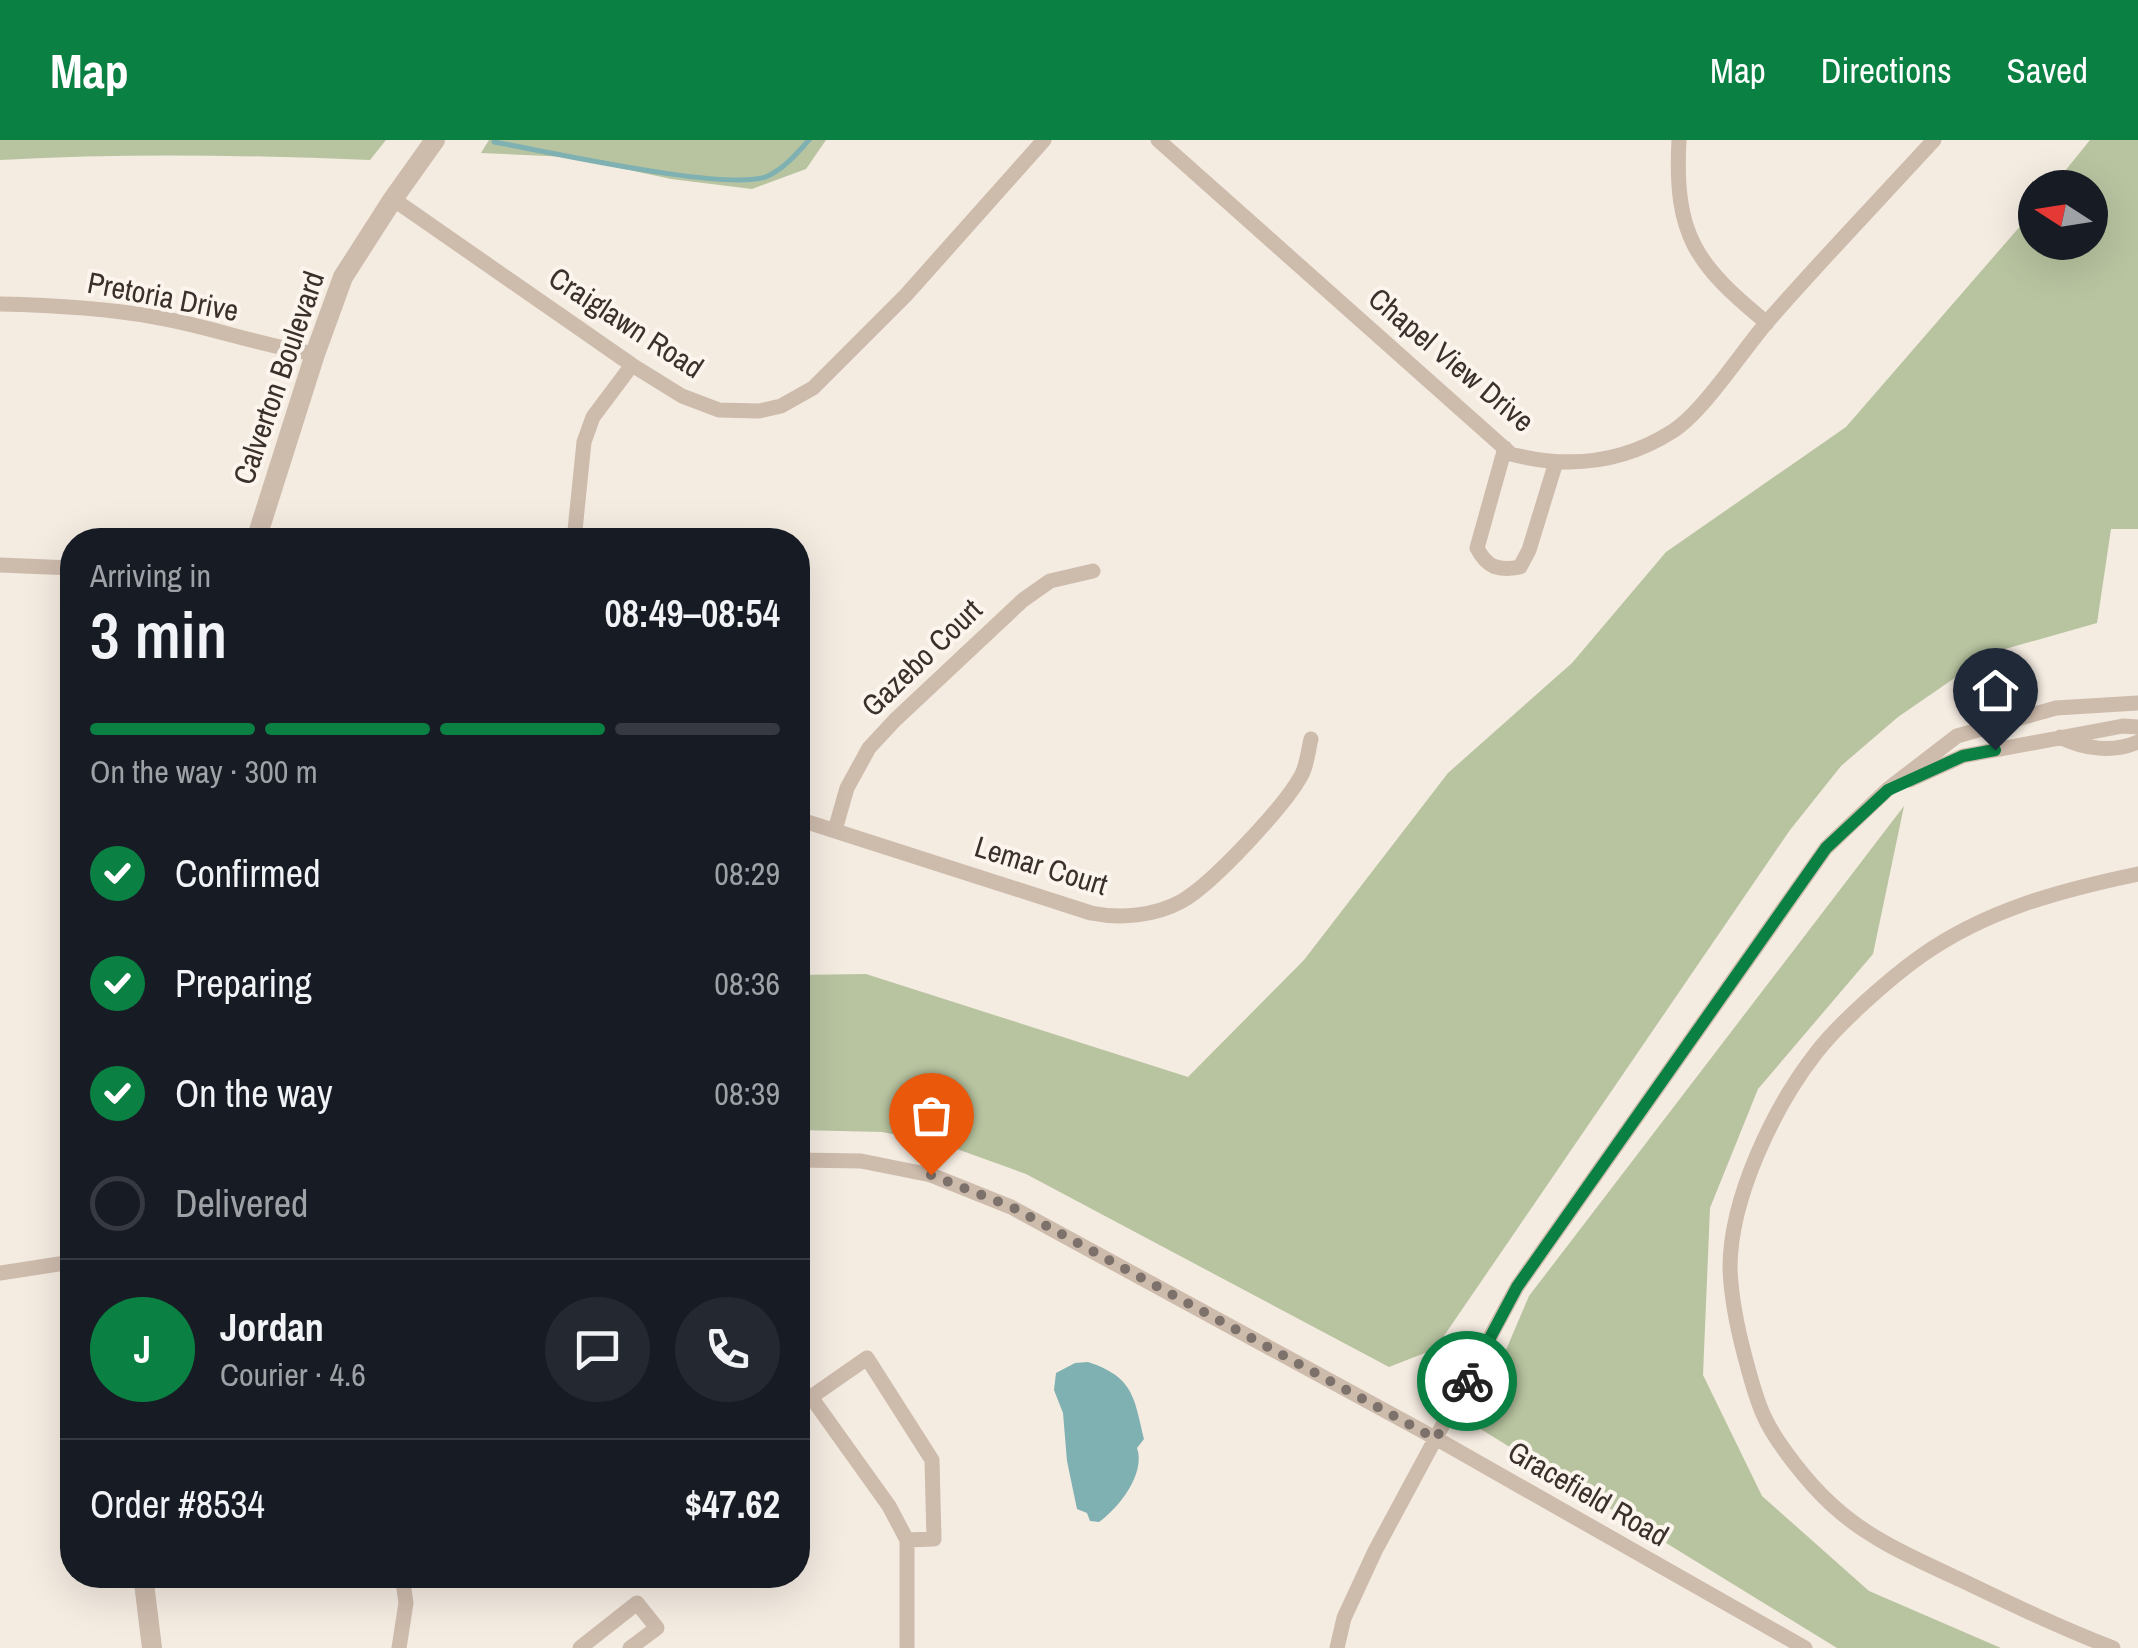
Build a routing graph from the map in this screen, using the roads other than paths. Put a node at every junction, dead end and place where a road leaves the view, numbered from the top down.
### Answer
1 (435, 140) edge
2 (1044, 140) edge
3 (1158, 140) edge
4 (1679, 140) edge
5 (1934, 140) edge
6 (393, 199) junction
7 (0, 304) edge
8 (1766, 323) junction
9 (315, 354) junction
10 (632, 365) junction
11 (1505, 448) junction
12 (1556, 462) junction
13 (260, 528) edge
14 (575, 528) edge
15 (0, 565) edge
16 (60, 568) edge
17 (1093, 571) dead end
18 (2138, 703) edge
19 (2056, 708) junction
20 (2138, 727) edge
21 (2060, 737) junction
22 (1311, 738) dead end
23 (2138, 742) edge
24 (1888, 790) junction
25 (810, 823) edge
26 (835, 830) junction
27 (2138, 874) edge
28 (810, 1160) edge
29 (60, 1264) edge
30 (0, 1274) edge
31 (1436, 1439) junction
32 (907, 1540) junction
33 (145, 1588) edge
34 (404, 1588) edge
35 (152, 1648) edge
36 (398, 1648) edge
37 (580, 1648) edge
38 (630, 1648) edge
39 (906, 1648) edge
40 (1338, 1648) edge
41 (1805, 1648) edge
42 (2113, 1648) edge

1 - 6 street, Calverton Boulevard
2 - 10 street, Craiglawn Road
3 - 11 street, Chapel View Drive
4 - 8 street
5 - 8 street, Chapel View Drive
6 - 9 street, Calverton Boulevard
6 - 10 street, Craiglawn Road
7 - 9 street, Pretoria Drive
8 - 12 street, Chapel View Drive
9 - 13 street, Calverton Boulevard
10 - 14 street
11 - 12 street, Chapel View Drive
11 - 12 street
15 - 16 street
17 - 26 street, Gazebo Court
18 - 19 street
19 - 21 street
19 - 24 street
20 - 21 street
21 - 23 street
21 - 24 street
22 - 26 street, Lemar Court
24 - 31 street
25 - 26 street, Lemar Court
27 - 42 street
28 - 31 street, Gracefield Road
29 - 30 street
31 - 40 street
31 - 41 street, Gracefield Road
32 - 32 street
32 - 39 street
33 - 35 street
34 - 36 street
37 - 38 street

